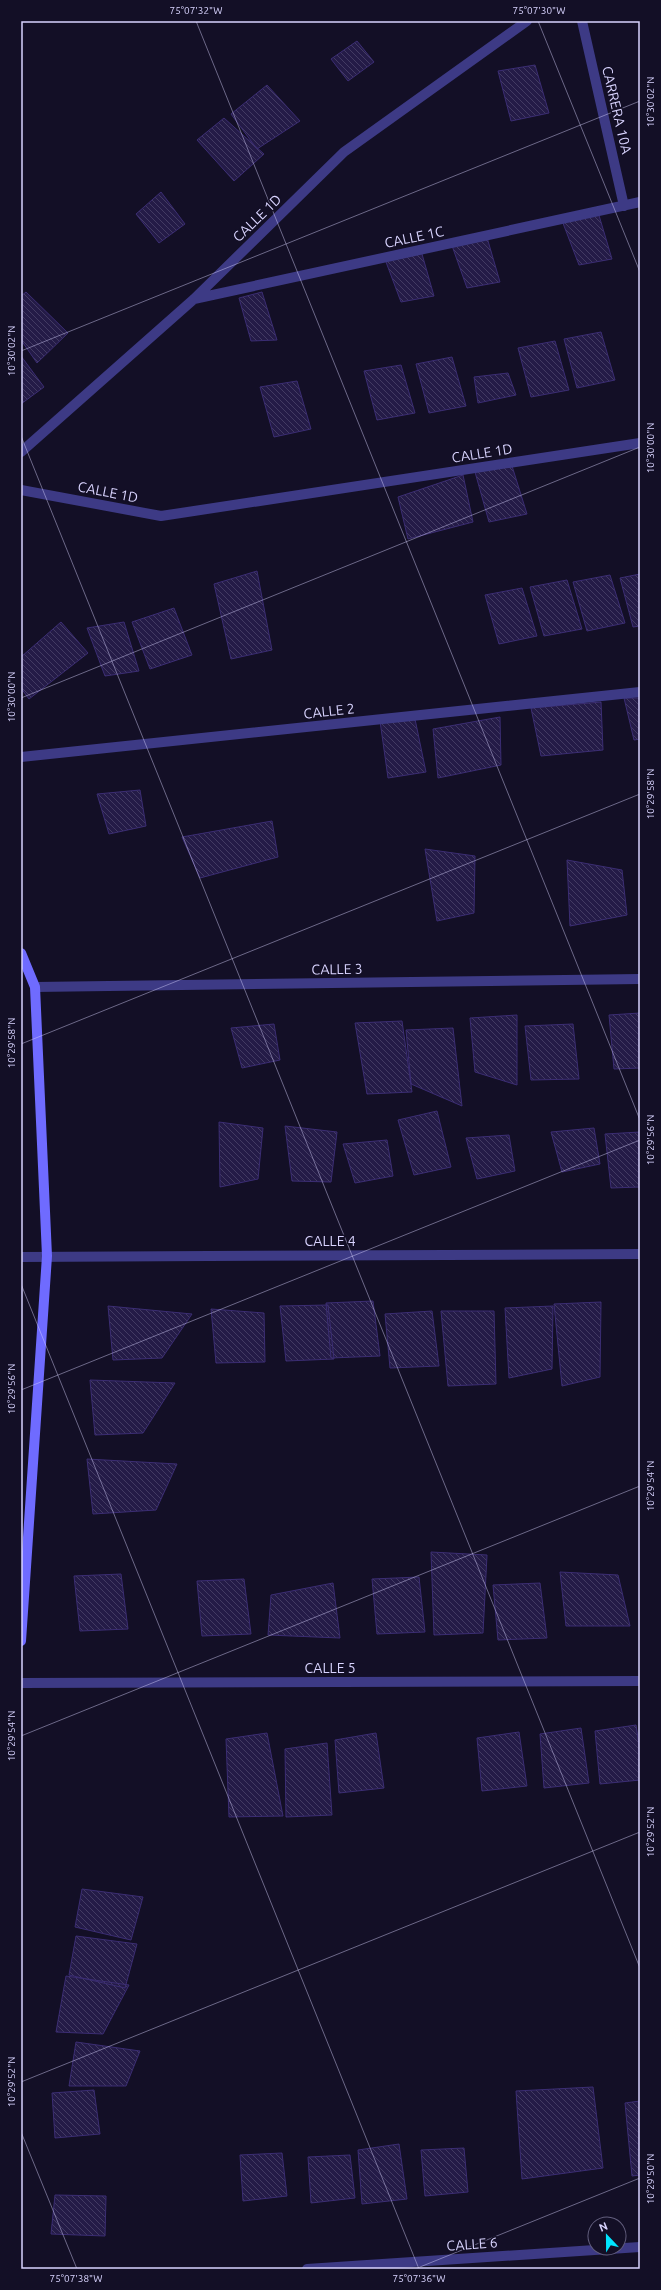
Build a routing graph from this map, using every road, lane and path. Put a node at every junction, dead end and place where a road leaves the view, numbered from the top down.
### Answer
1 (526, 21) edge
2 (582, 21) edge
3 (640, 202) edge
4 (624, 206) junction
5 (194, 299) junction
6 (640, 443) edge
7 (23, 446) edge
8 (21, 490) edge
9 (640, 692) edge
10 (21, 757) edge
11 (21, 953) edge
12 (640, 979) edge
13 (35, 987) junction
14 (640, 1254) edge
15 (47, 1256) junction
16 (21, 1257) edge
17 (21, 1641) edge
18 (640, 1681) edge
19 (21, 1683) edge
20 (640, 2247) edge
21 (307, 2269) edge

1 - 5 street, CALLE 1D
2 - 4 street, CARRERA 10A
3 - 4 street, CALLE 1C
4 - 5 street, CALLE 1C
5 - 7 street, CALLE 1D
6 - 8 street, CALLE 1D
9 - 10 street, CALLE 2
11 - 13 street
12 - 13 street, CALLE 3
13 - 15 street
14 - 15 street, CALLE 4
15 - 16 street, CALLE 4
15 - 17 street
18 - 19 street, CALLE 5
20 - 21 street, CALLE 6

